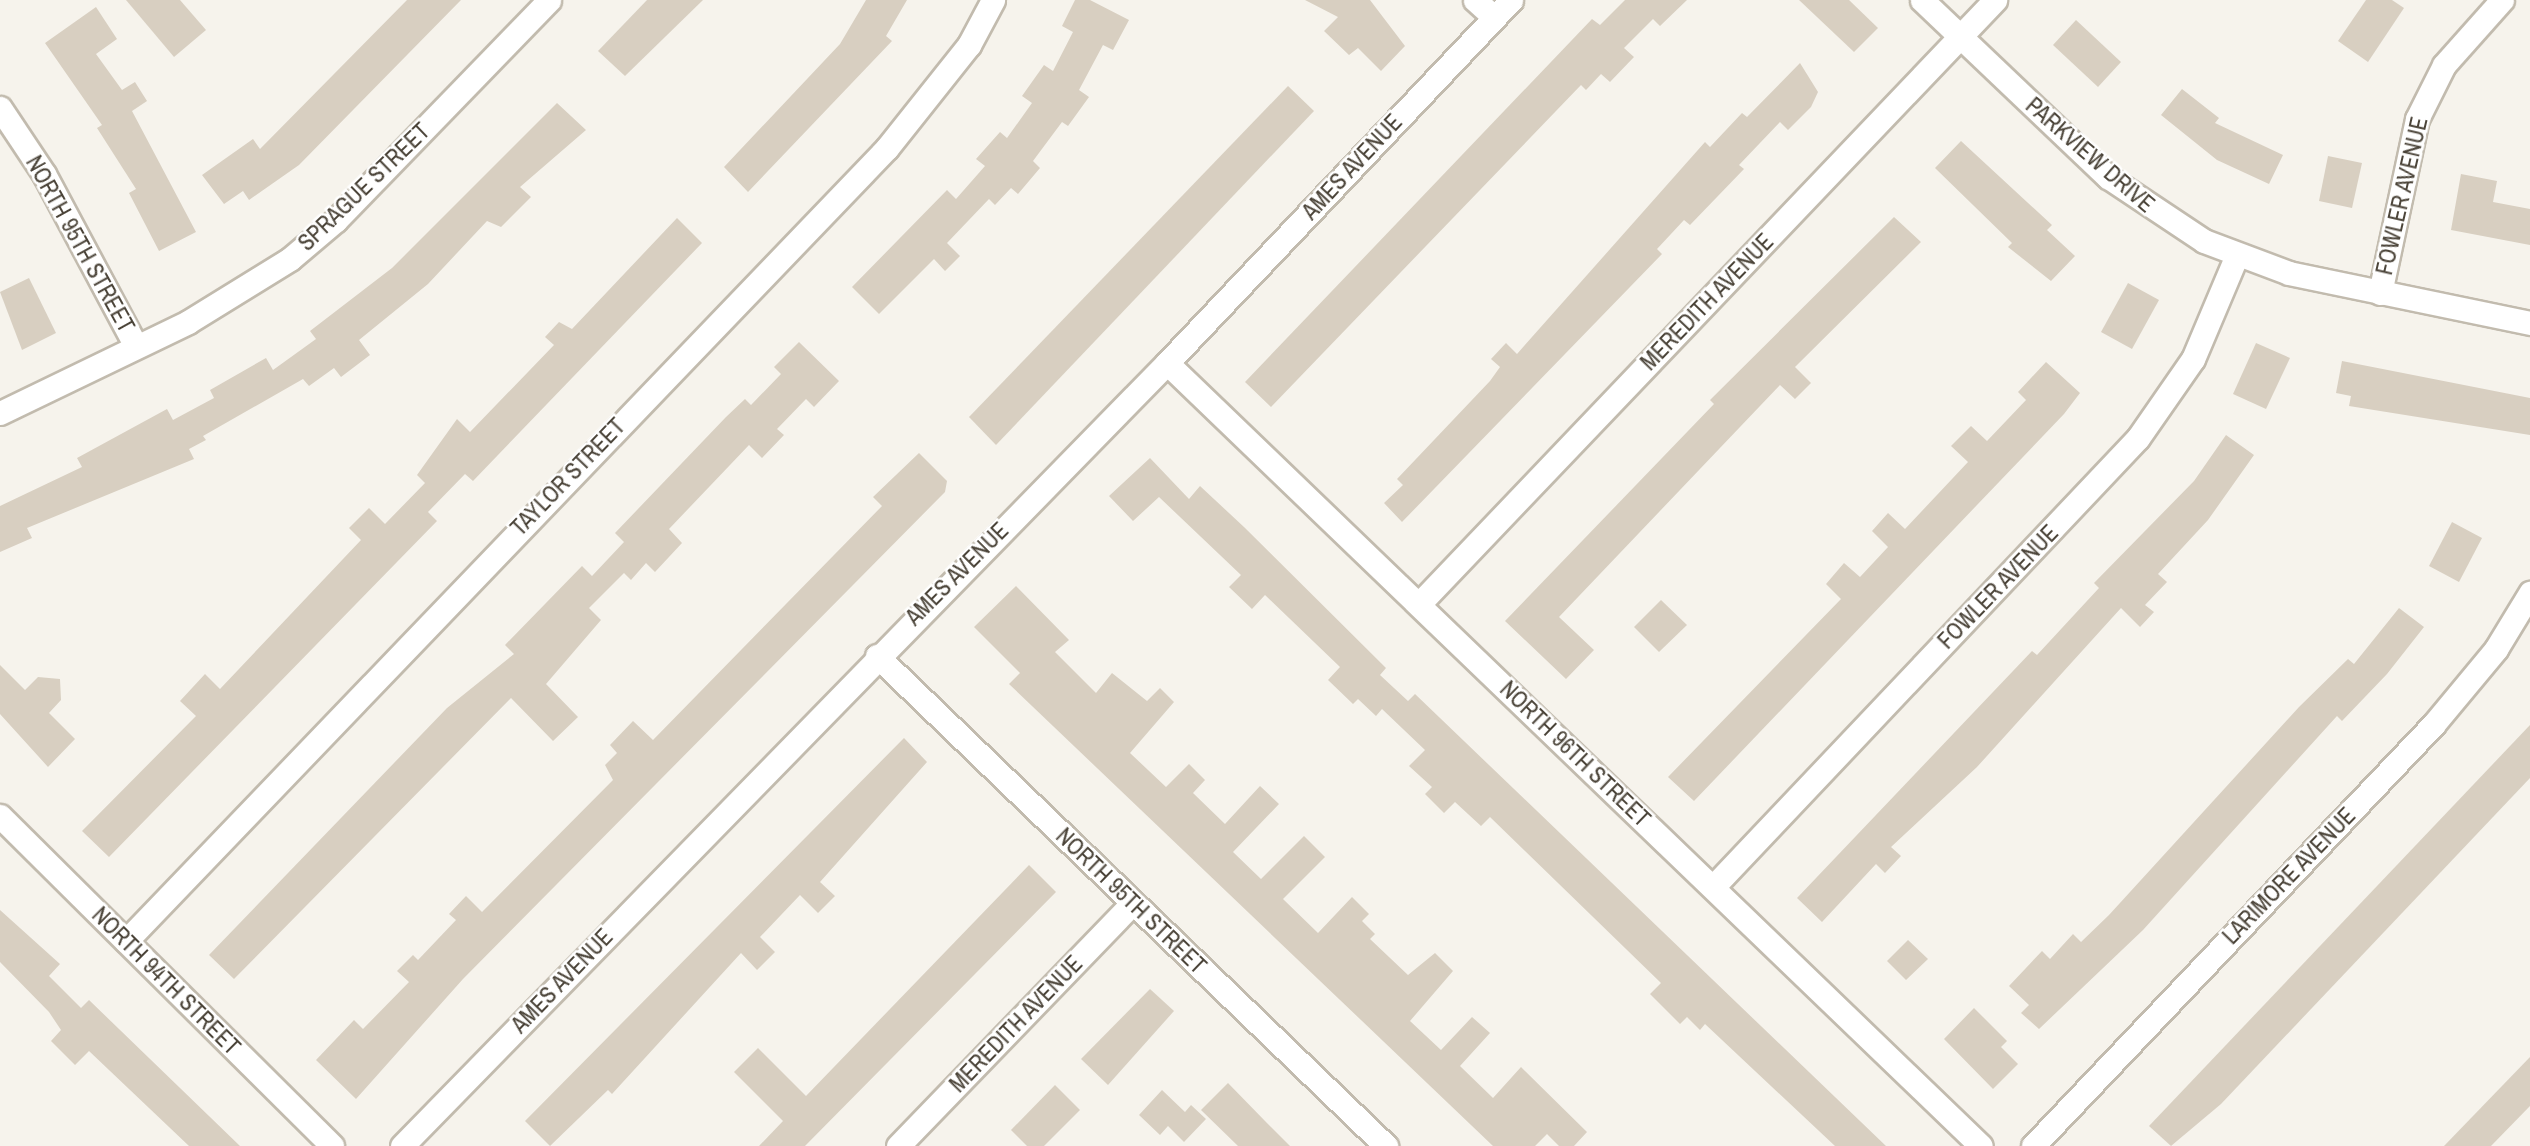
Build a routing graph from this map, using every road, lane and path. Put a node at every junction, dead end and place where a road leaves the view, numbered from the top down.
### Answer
1 (549, 0) edge
2 (993, 0) edge
3 (1475, 0) edge
4 (1510, 0) edge
5 (1922, 0) edge
6 (1995, 0) edge
7 (2502, 0) edge
8 (1494, 17) junction
9 (1960, 36) junction
10 (0, 108) edge
11 (2237, 255) junction
12 (2380, 293) junction
13 (2530, 323) edge
14 (136, 346) junction
15 (1167, 363) junction
16 (0, 413) edge
17 (2530, 593) edge
18 (1419, 604) junction
19 (877, 656) junction
20 (0, 816) edge
21 (1713, 887) junction
22 (1133, 903) junction
23 (127, 941) junction
24 (332, 1146) edge
25 (402, 1146) edge
26 (898, 1146) edge
27 (1386, 1146) edge
28 (1981, 1146) edge
29 (2033, 1146) edge

1 - 14 street, SPRAGUE STREET
2 - 23 street, TAYLOR STREET
3 - 8 street
4 - 8 street, AMES AVENUE
5 - 9 street, PARKVIEW DRIVE
6 - 9 street, MEREDITH AVENUE
7 - 12 street, FOWLER AVENUE
8 - 15 street, AMES AVENUE
9 - 11 street, PARKVIEW DRIVE
9 - 18 street, MEREDITH AVENUE
10 - 14 street, NORTH 95TH STREET
11 - 12 street, PARKVIEW DRIVE
11 - 21 street, FOWLER AVENUE
12 - 13 street, PARKVIEW DRIVE
14 - 16 street, SPRAGUE STREET
15 - 18 street, NORTH 96TH STREET
15 - 19 street, AMES AVENUE
17 - 29 street, LARIMORE AVENUE
18 - 21 street, NORTH 96TH STREET
19 - 22 street, NORTH 95TH STREET
19 - 25 street, AMES AVENUE
20 - 23 street, NORTH 94TH STREET
21 - 28 street, NORTH 96TH STREET
22 - 26 street, MEREDITH AVENUE
22 - 27 street, NORTH 95TH STREET
23 - 24 street, NORTH 94TH STREET

